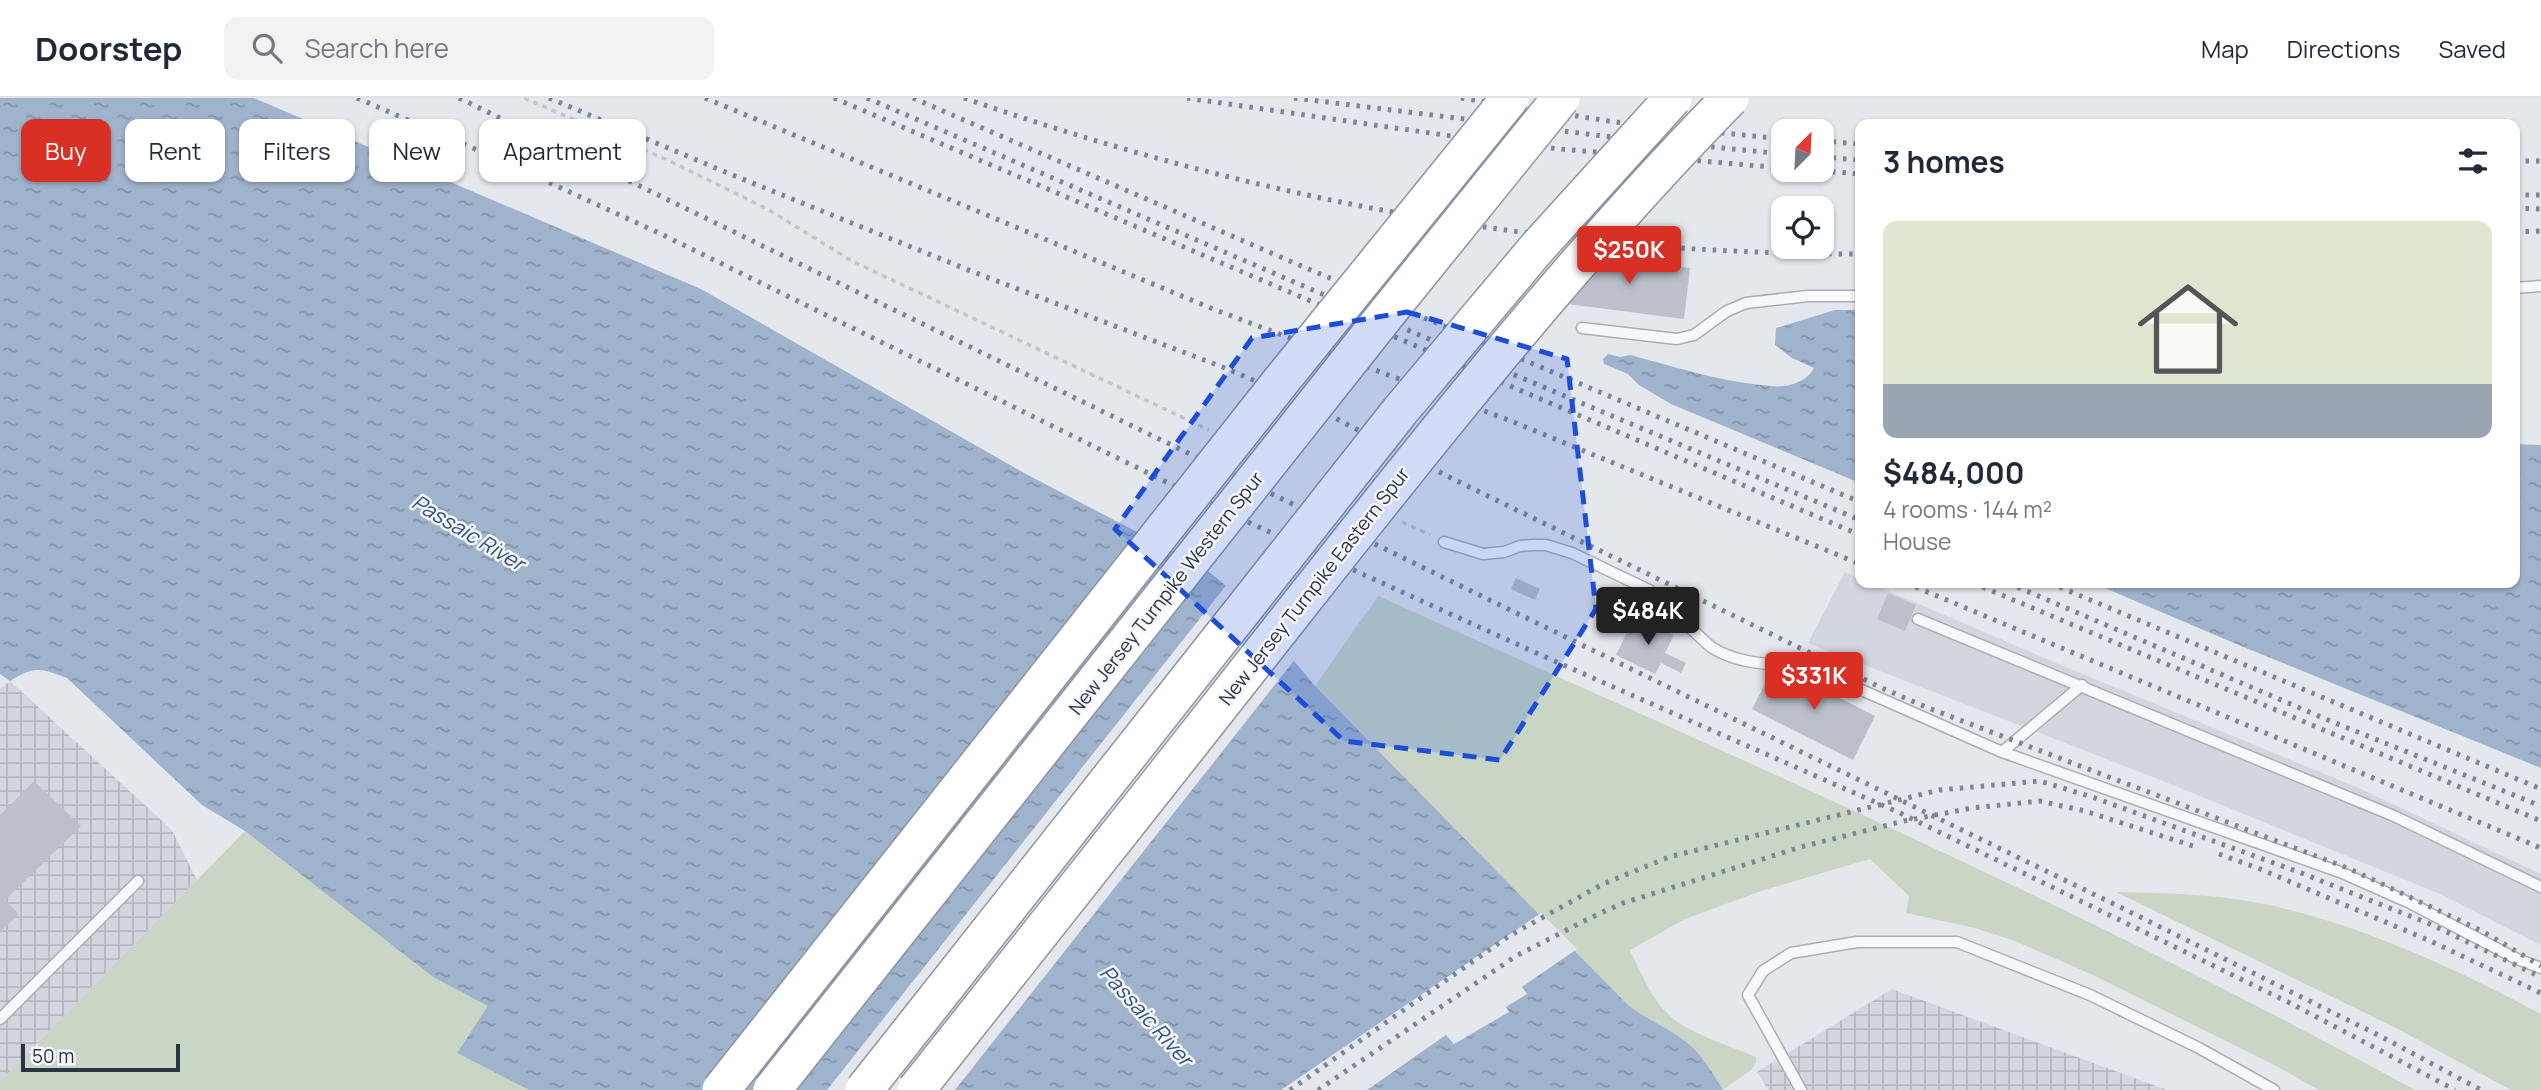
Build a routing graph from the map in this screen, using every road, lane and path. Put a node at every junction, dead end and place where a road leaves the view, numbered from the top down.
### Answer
1 (524, 98) edge
2 (1510, 98) edge
3 (1562, 98) edge
4 (1673, 98) edge
5 (1730, 98) edge
6 (2541, 286) edge
7 (2520, 288) edge
8 (1855, 296) edge
9 (1582, 328) dead end
10 (1219, 435) dead end
11 (1394, 518) dead end
12 (1444, 542) joint
13 (1918, 619) dead end
14 (2082, 685) junction
15 (2002, 752) junction
16 (138, 881) dead end
17 (2541, 887) edge
18 (2541, 968) edge
19 (0, 1019) edge
20 (721, 1090) edge
21 (772, 1090) edge
22 (864, 1090) edge
23 (916, 1090) edge
24 (1801, 1090) edge
25 (2274, 1090) edge

1 - 10 path
2 - 20 highway, bridge
3 - 21 highway, New Jersey Turnpike Western Spur, bridge
4 - 22 highway, bridge
5 - 23 highway, New Jersey Turnpike Eastern Spur, bridge
6 - 7 lane
8 - 9 lane
11 - 12 path
12 - 15 lane
13 - 14 lane
14 - 15 lane
14 - 17 lane
15 - 18 lane
16 - 19 lane
24 - 25 lane

